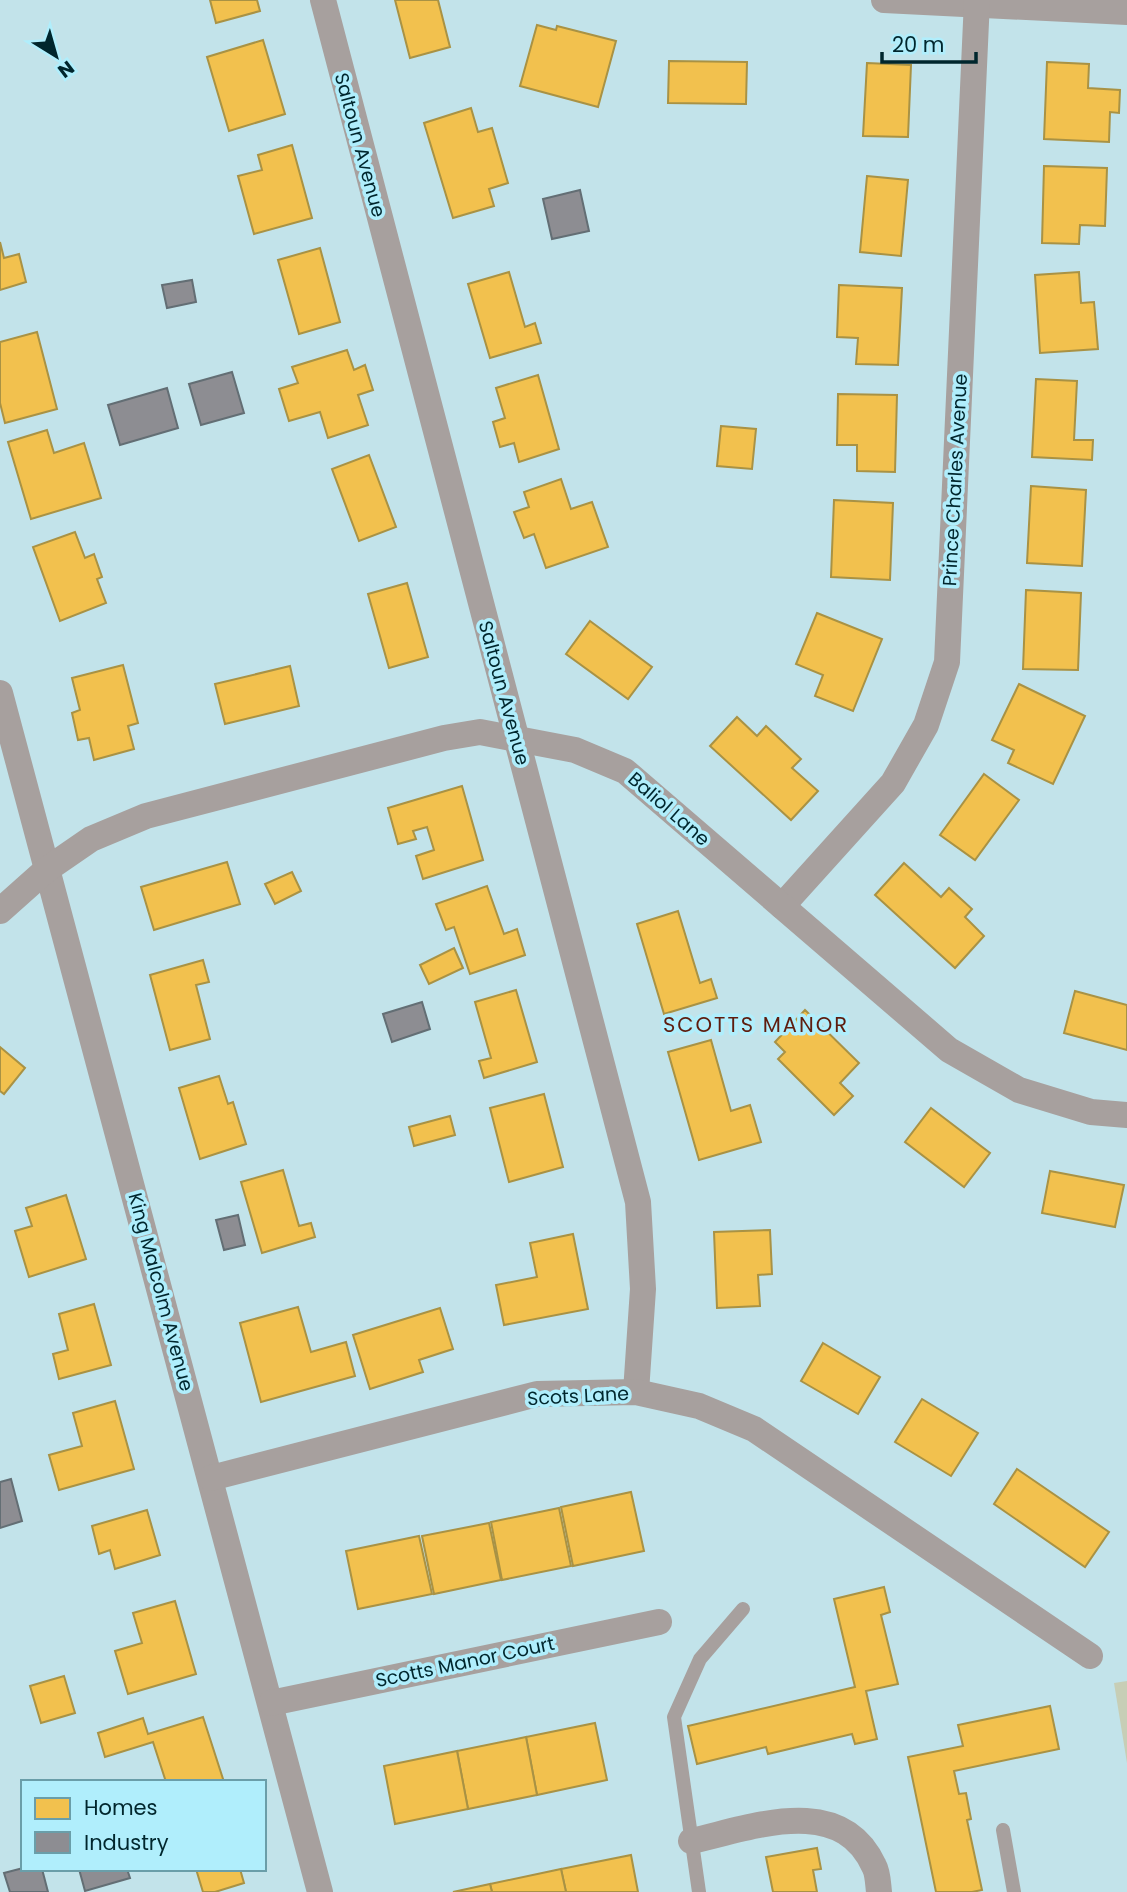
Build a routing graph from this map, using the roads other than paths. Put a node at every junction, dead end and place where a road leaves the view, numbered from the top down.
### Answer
1 (323, 0) edge
2 (884, 0) edge
3 (976, 2) edge
4 (1127, 12) edge
5 (0, 693) edge
6 (516, 740) junction
7 (46, 870) junction
8 (782, 906) junction
9 (0, 911) edge
10 (1127, 1115) edge
11 (636, 1392) junction
12 (211, 1478) junction
13 (743, 1609) dead end
14 (659, 1622) dead end
15 (1090, 1656) dead end
16 (271, 1703) junction
17 (1003, 1830) dead end
18 (691, 1841) junction
19 (320, 1892) edge
20 (699, 1892) edge
21 (879, 1892) edge
22 (1014, 1892) edge

1 - 6 street, Saltoun Avenue
2 - 3 street
3 - 4 street
3 - 8 street, Prince Charles Avenue
5 - 7 street, King Malcolm Avenue
6 - 7 street, Baliol Lane
6 - 8 street, Baliol Lane
6 - 11 street, Saltoun Avenue
7 - 9 street, Baliol Lane
7 - 12 street, King Malcolm Avenue
8 - 10 street, Baliol Lane
11 - 12 street, Scots Lane
11 - 15 street, Scots Lane
12 - 16 street, King Malcolm Avenue
13 - 18 lane
14 - 16 street, Scotts Manor Court
16 - 19 street, King Malcolm Avenue
17 - 22 lane
18 - 20 lane
18 - 21 street

